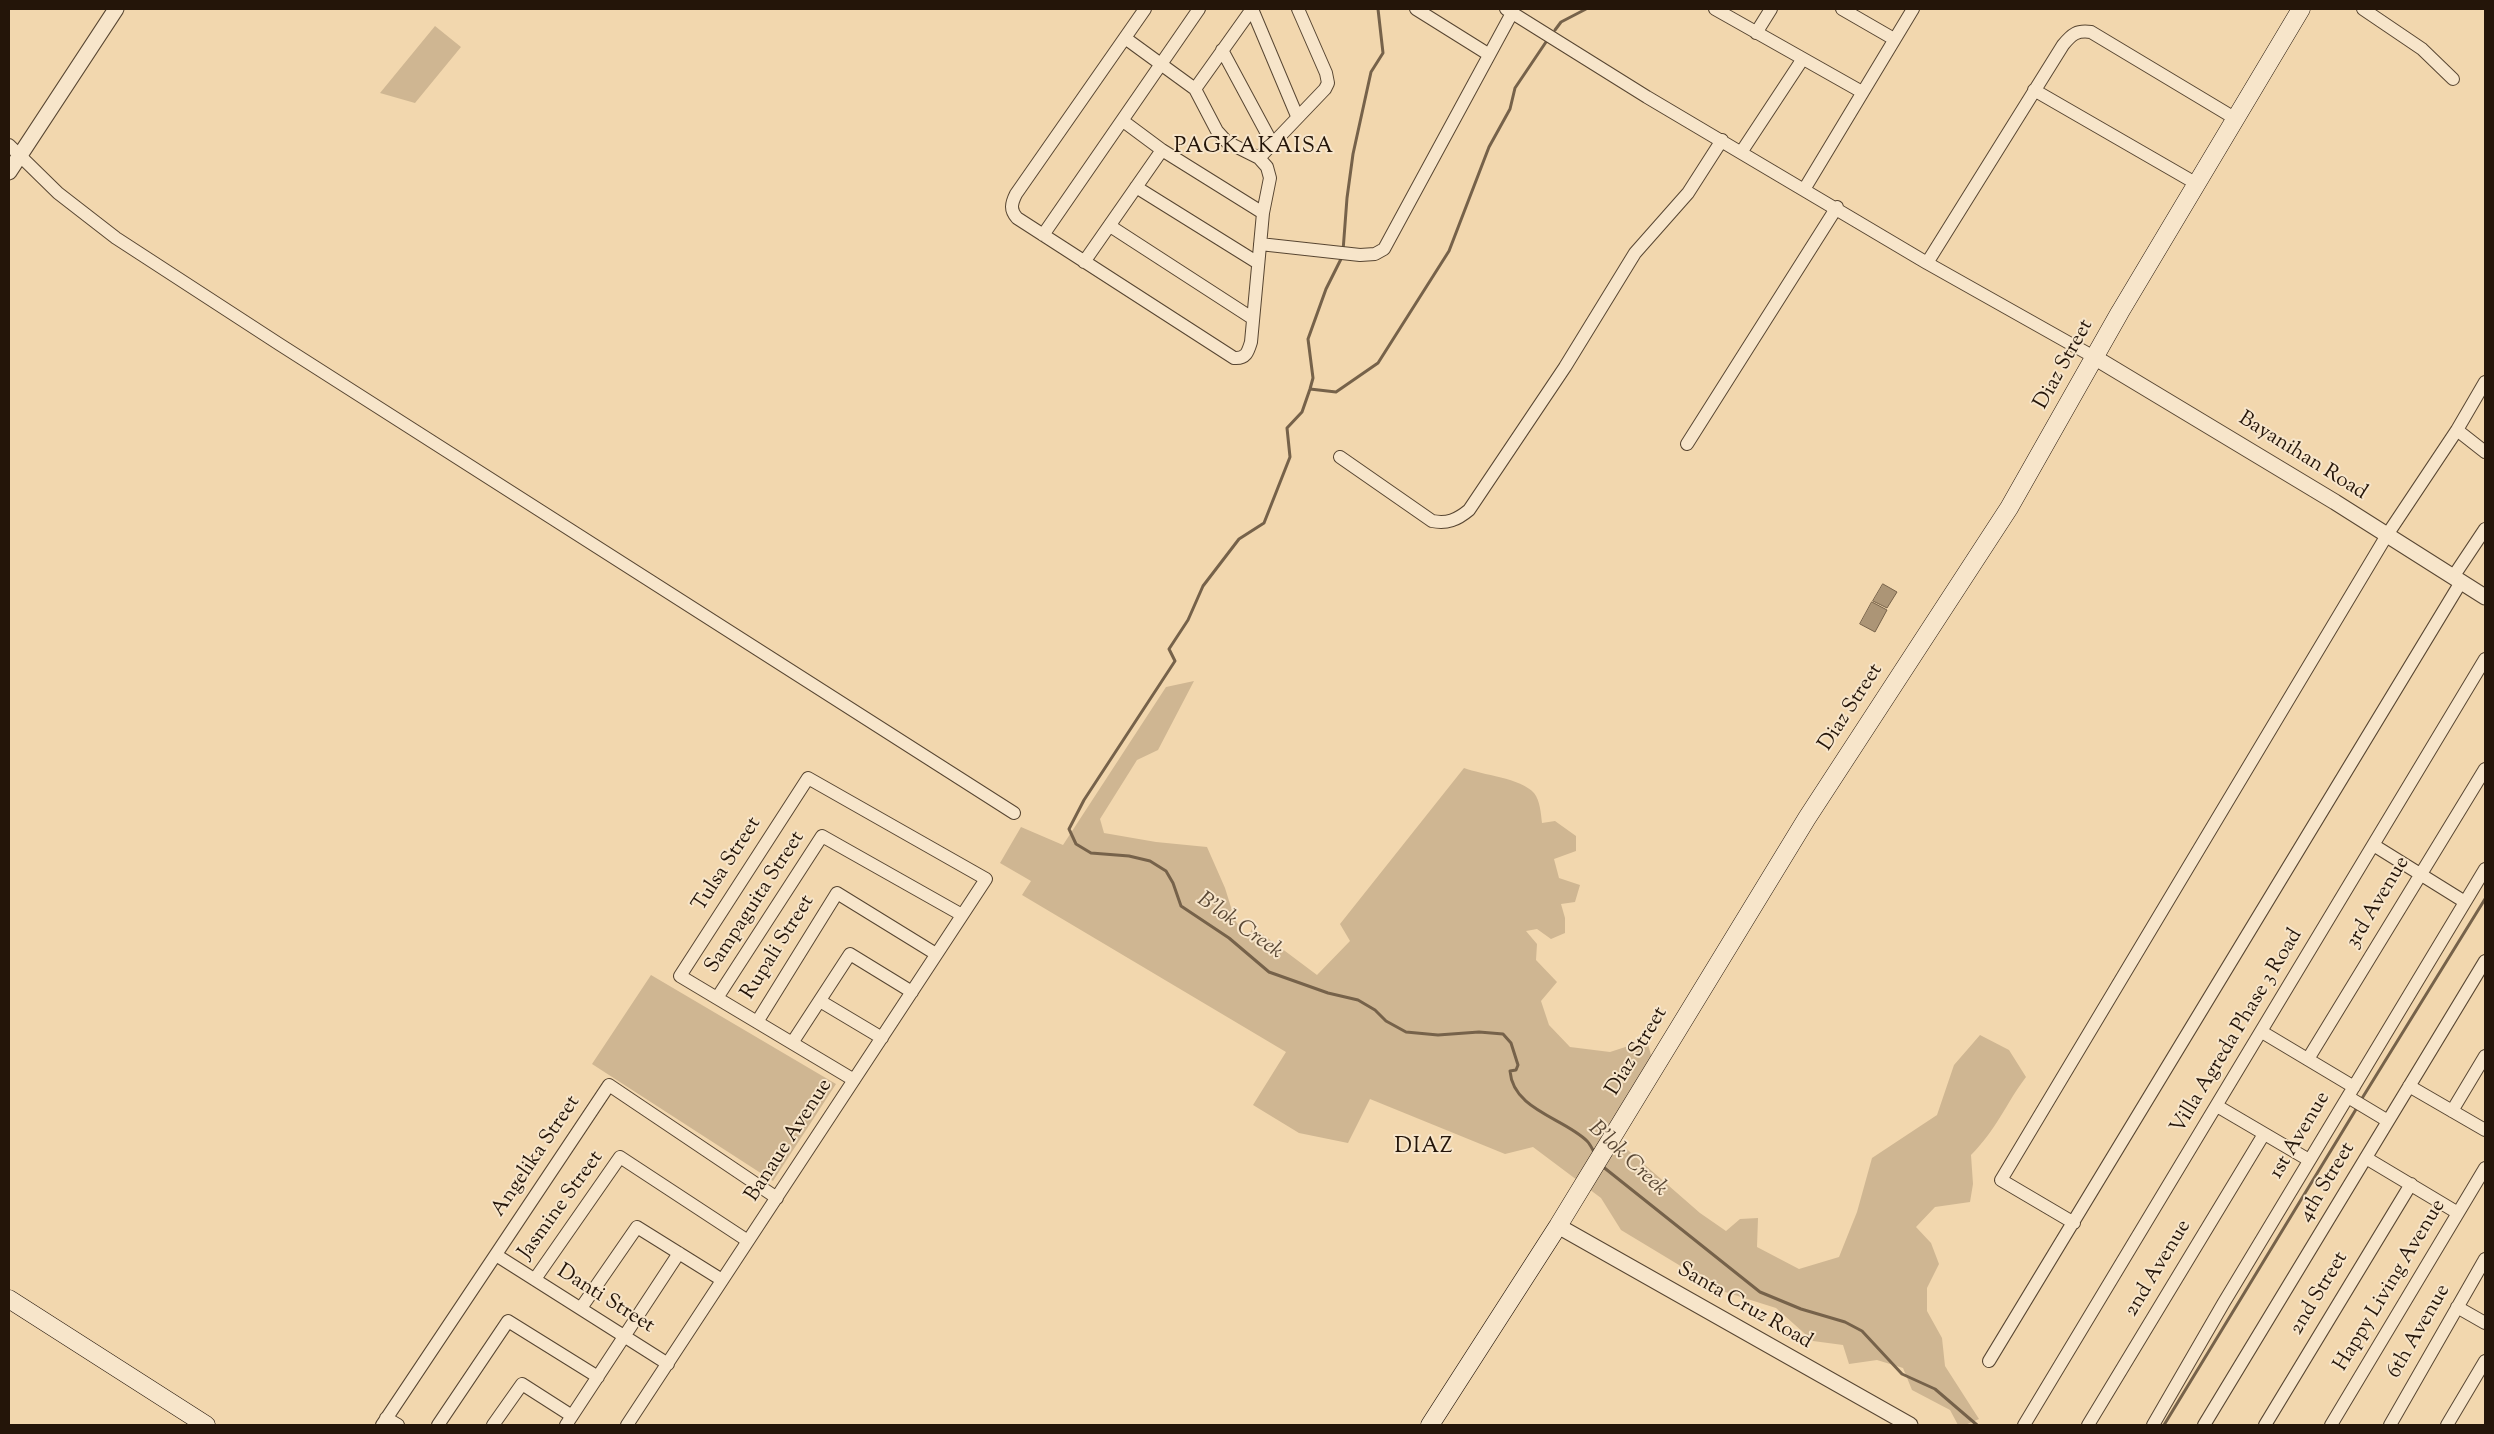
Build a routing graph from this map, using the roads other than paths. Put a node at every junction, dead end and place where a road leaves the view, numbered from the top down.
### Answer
1 (116, 9) edge
2 (1145, 9) edge
3 (1199, 9) edge
4 (1298, 9) edge
5 (1416, 9) edge
6 (1715, 9) edge
7 (1771, 9) edge
8 (1842, 9) edge
9 (1912, 9) edge
10 (2301, 9) edge
11 (2363, 9) edge
12 (1509, 11) edge
13 (1756, 33) junction
14 (1125, 38) junction
15 (1894, 39) junction
16 (1222, 50) junction
17 (1488, 54) junction
18 (1802, 60) junction
19 (1162, 65) junction
20 (2453, 79) dead end
21 (1195, 89) junction
22 (2034, 90) junction
23 (1862, 92) junction
24 (1298, 116) junction
25 (2236, 119) junction
26 (1123, 121) junction
27 (1722, 140) junction
28 (1272, 143) junction
29 (9, 145) edge
30 (1162, 150) junction
31 (1742, 152) junction
32 (21, 156) junction
33 (1259, 158) junction
34 (9, 172) edge
35 (2197, 184) junction
36 (1136, 187) junction
37 (1805, 188) junction
38 (1836, 207) junction
39 (1263, 213) junction
40 (1110, 226) junction
41 (1043, 235) junction
42 (1260, 244) junction
43 (1084, 262) junction
44 (1258, 263) junction
45 (1927, 263) junction
46 (1252, 318) junction
47 (2094, 357) junction
48 (2485, 382) edge
49 (2457, 430) junction
50 (1687, 444) dead end
51 (2485, 452) edge
52 (1340, 457) dead end
53 (2485, 529) edge
54 (2387, 535) junction
55 (2457, 579) junction
56 (2485, 597) edge
57 (2485, 660) edge
58 (2485, 769) edge
59 (1014, 812) dead end
60 (2375, 846) junction
61 (2485, 869) edge
62 (2419, 874) junction
63 (986, 879) joint
64 (2466, 902) junction
65 (962, 915) junction
66 (936, 954) junction
67 (2485, 961) edge
68 (912, 992) junction
69 (717, 998) junction
70 (820, 1001) junction
71 (756, 1022) junction
72 (2262, 1032) junction
73 (882, 1038) junction
74 (792, 1043) junction
75 (2485, 1056) edge
76 (2308, 1059) junction
77 (854, 1080) junction
78 (2409, 1086) junction
79 (2355, 1098) junction
80 (2217, 1106) junction
81 (2452, 1111) junction
82 (2388, 1121) junction
83 (2485, 1130) edge
84 (2264, 1134) junction
85 (2366, 1158) junction
86 (2309, 1160) junction
87 (2485, 1168) edge
88 (2410, 1184) junction
89 (777, 1198) junction
90 (2458, 1213) junction
91 (2074, 1223) junction
92 (1558, 1226) junction
93 (748, 1240) junction
94 (679, 1253) junction
95 (496, 1254) junction
96 (2485, 1261) edge
97 (535, 1279) junction
98 (722, 1280) junction
99 (9, 1299) edge
100 (2457, 1307) junction
101 (581, 1308) junction
102 (2485, 1323) edge
103 (625, 1336) junction
104 (1989, 1361) dead end
105 (2485, 1361) edge
106 (668, 1364) junction
107 (598, 1377) junction
108 (569, 1420) edge
109 (384, 1422) edge
110 (206, 1425) edge
111 (398, 1425) edge
112 (438, 1425) edge
113 (493, 1425) edge
114 (627, 1425) edge
115 (1430, 1425) edge
116 (1910, 1425) edge
117 (2024, 1425) edge
118 (2088, 1425) edge
119 (2153, 1425) edge
120 (2204, 1425) edge
121 (2265, 1425) edge
122 (2331, 1425) edge
123 (2390, 1425) edge
124 (2447, 1425) edge

1 - 32 street
2 - 14 street
3 - 19 street
4 - 24 street
5 - 17 street
6 - 13 street
7 - 13 street
8 - 15 street
9 - 15 street
10 - 25 main road, Diaz Street
11 - 20 street
12 - 17 street
12 - 27 street
13 - 18 street
14 - 19 street
14 - 41 street
15 - 23 street
16 - 21 street
16 - 24 street
16 - 28 street
17 - 42 street
18 - 23 street
18 - 31 street
19 - 21 street
19 - 26 street
21 - 33 street
22 - 25 street
22 - 35 street
22 - 45 street
23 - 37 street
24 - 28 street
25 - 35 main road, Diaz Street
26 - 30 street
26 - 41 street
27 - 31 street
27 - 52 street
28 - 33 street
29 - 32 street
30 - 36 street
30 - 39 street
31 - 37 street
32 - 34 street
32 - 59 street
33 - 39 street
35 - 47 main road, Diaz Street
36 - 40 street
36 - 44 street
37 - 38 street
38 - 45 street
38 - 50 street
39 - 42 street
40 - 43 street
40 - 46 street
41 - 43 street
42 - 44 street
43 - 46 street
44 - 46 street
45 - 47 street
47 - 54 street, Bayanihan Road
47 - 92 main road, Diaz Street
48 - 49 street
49 - 51 street
49 - 54 street
53 - 55 street
54 - 55 street, Bayanihan Road
54 - 91 street
55 - 56 street, Bayanihan Road
55 - 91 street
57 - 60 street, Villa Agreda Phase 3 Road
58 - 62 street, 3rd Avenue
60 - 62 street
60 - 72 street, Villa Agreda Phase 3 Road
61 - 64 street, 1st Avenue
62 - 64 street
62 - 76 street, 3rd Avenue
63 - 65 street, Banaue Avenue
63 - 69 street, Tulsa Street
64 - 79 street, 1st Avenue
65 - 66 street, Banaue Avenue
65 - 69 street, Sampaguita Street
66 - 68 street, Banaue Avenue
66 - 71 street, Rupali Street
67 - 78 street, 4th Street
68 - 70 street
68 - 73 street, Banaue Avenue
69 - 71 street, Tulsa Street
70 - 73 street
70 - 74 street
71 - 74 street, Tulsa Street
72 - 76 street
72 - 80 street, Villa Agreda Phase 3 Road
73 - 77 street, Banaue Avenue
74 - 77 street, Tulsa Street
75 - 81 street
76 - 79 street
77 - 89 street, Banaue Avenue
78 - 81 street
78 - 82 street, 4th Street
79 - 82 street
79 - 86 street, 1st Avenue
80 - 84 street
80 - 117 street, Villa Agreda Phase 3 Road
81 - 83 street
82 - 85 street, 4th Street
84 - 86 street
84 - 118 street, 2nd Avenue
85 - 88 street
85 - 120 street, 4th Street
86 - 119 street, 1st Avenue
87 - 90 street, Happy Living Avenue
88 - 90 street
88 - 121 street, 2nd Street
89 - 93 street, Banaue Avenue
89 - 95 street, Angelika Street
90 - 122 street, Happy Living Avenue
91 - 104 street
92 - 115 main road, Diaz Street
92 - 116 street, Santa Cruz Road
93 - 97 street, Jasmine Street
93 - 98 street, Banaue Avenue
94 - 98 street
94 - 101 street
94 - 103 street
95 - 97 street, Danti Street
95 - 109 street, Angelika Street
96 - 100 street, 6th Avenue
97 - 101 street, Danti Street
98 - 106 street, Banaue Avenue
99 - 110 main road
100 - 102 street
100 - 123 street, 6th Avenue
101 - 103 street, Danti Street
103 - 106 street, Danti Street
103 - 107 street
105 - 124 street
106 - 114 street, Banaue Avenue
107 - 108 street
107 - 112 street
108 - 113 street
109 - 111 street, Angelika Street

